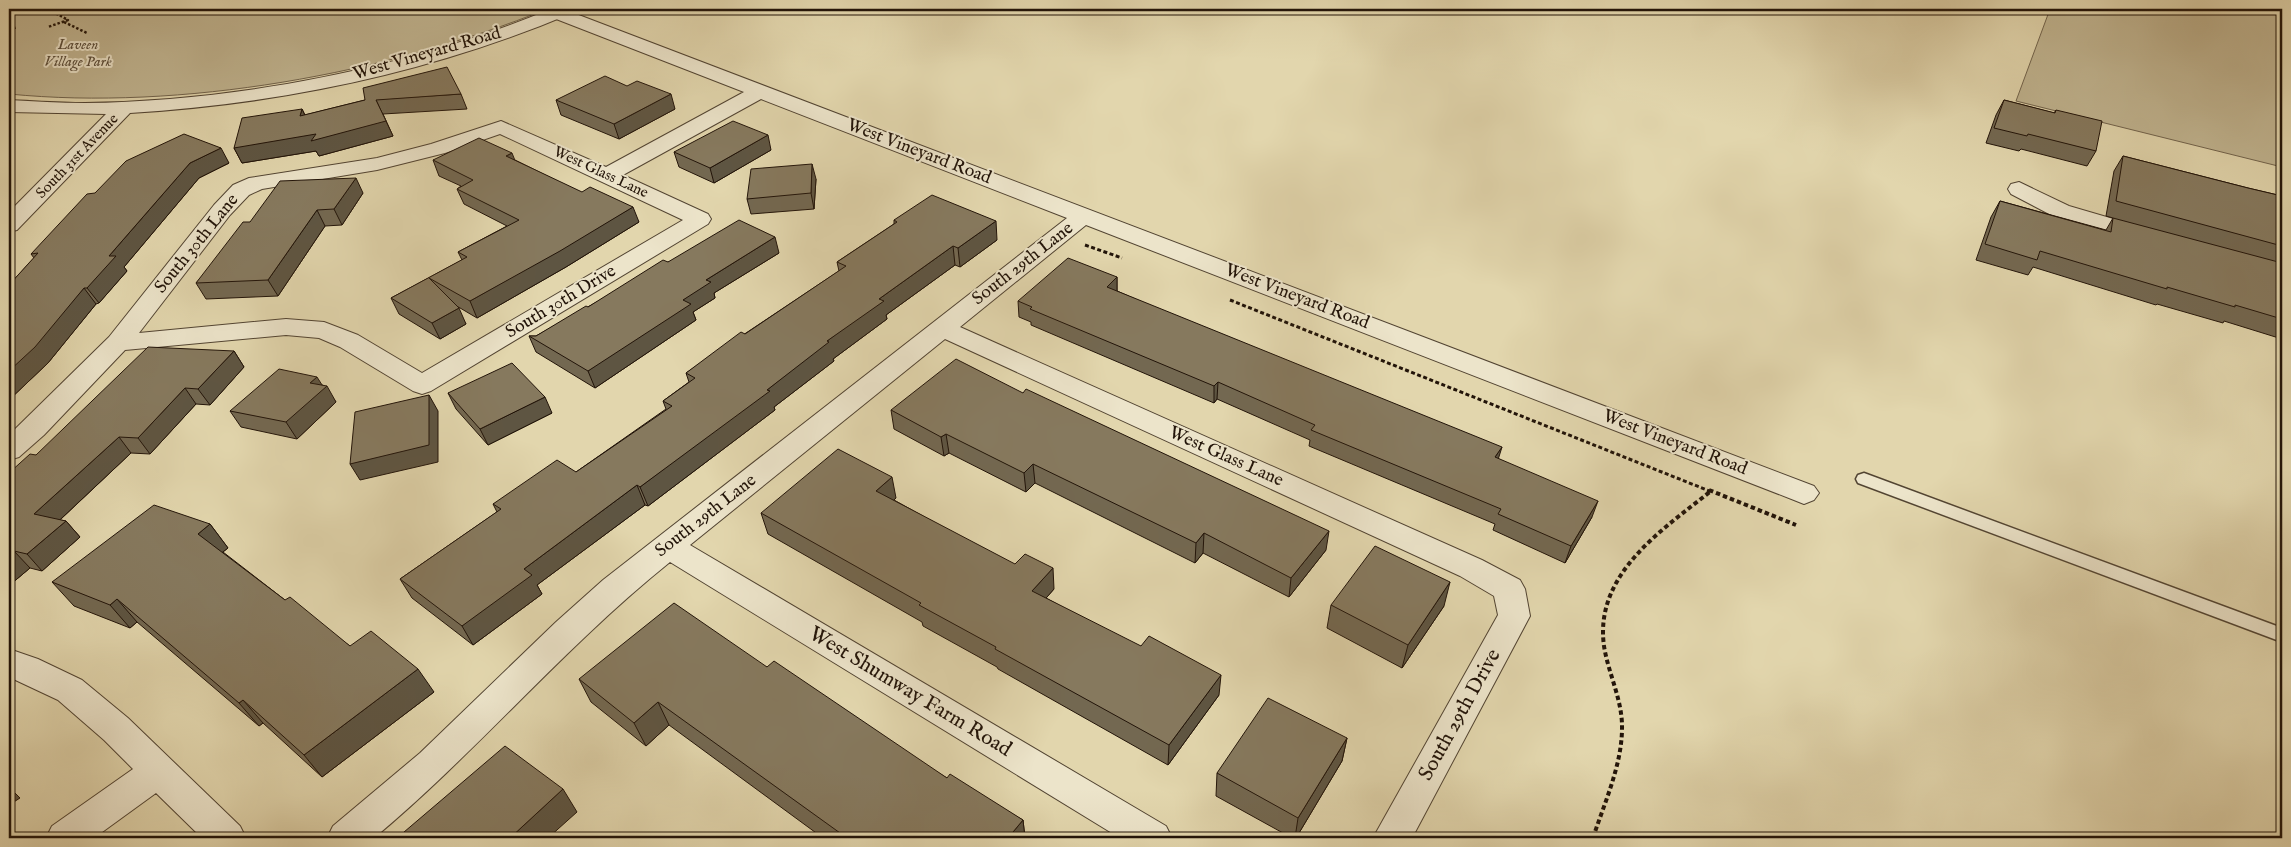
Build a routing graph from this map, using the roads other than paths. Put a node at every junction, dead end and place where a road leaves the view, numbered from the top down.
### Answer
1 (562, 11) edge
2 (761, 91) junction
3 (9, 106) edge
4 (125, 107) junction
5 (502, 127) joint
6 (608, 175) junction
7 (2019, 189) dead end
8 (1084, 215) junction
9 (700, 219) joint
10 (9, 226) edge
11 (2160, 240) edge
12 (942, 328) junction
13 (118, 343) junction
14 (9, 450) edge
15 (1864, 479) dead end
16 (1804, 493) dead end
17 (668, 546) junction
18 (1509, 589) joint
19 (2282, 635) edge
20 (9, 663) edge
21 (158, 771) junction
22 (65, 838) edge
23 (228, 838) edge
24 (346, 838) edge
25 (1153, 838) edge
26 (1392, 838) edge

1 - 2 street, West Vineyard Road
1 - 4 street, West Vineyard Road
2 - 6 street
2 - 8 street, West Vineyard Road
3 - 4 street, West Vineyard Road
4 - 10 street, South 31st Avenue
5 - 6 street, West Glass Lane
5 - 13 street, South 30th Lane
6 - 9 street, West Glass Lane
7 - 11 street
8 - 12 street, South 29th Lane
8 - 16 street, West Vineyard Road
9 - 13 street, South 30th Drive
12 - 17 street, South 29th Lane
12 - 18 street, West Glass Lane
13 - 14 street, South 30th Lane
15 - 19 lane
17 - 24 street, South 29th Lane
17 - 25 street, West Shumway Farm Road
18 - 26 street, South 29th Drive
20 - 21 street
21 - 22 street
21 - 23 street

